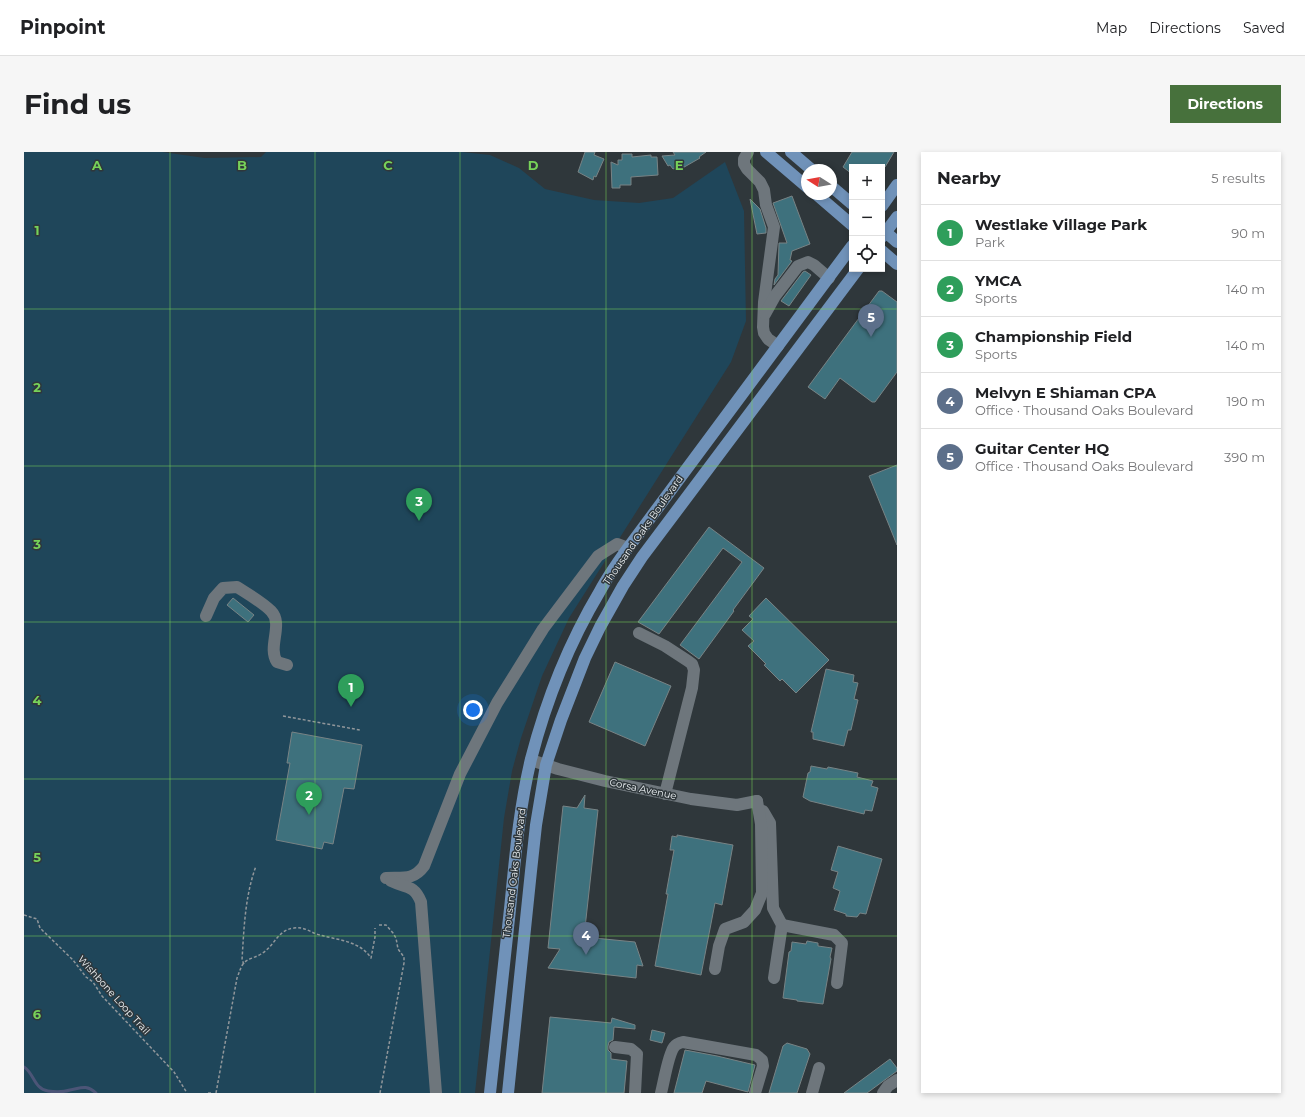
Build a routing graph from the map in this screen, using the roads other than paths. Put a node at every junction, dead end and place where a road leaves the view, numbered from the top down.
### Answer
1 (748, 152) edge
2 (766, 152) edge
3 (791, 152) edge
4 (805, 164) edge
5 (801, 182) edge
6 (897, 185) edge
7 (837, 191) edge
8 (823, 200) edge
9 (849, 201) edge
10 (885, 202) edge
11 (897, 217) edge
12 (849, 222) edge
13 (885, 231) edge
14 (885, 234) edge
15 (897, 242) edge
16 (849, 250) edge
17 (885, 254) edge
18 (897, 264) edge
19 (856, 272) edge
20 (829, 278) junction
21 (764, 316) junction
22 (778, 346) junction
23 (732, 407) junction
24 (748, 417) junction
25 (628, 548) junction
26 (642, 557) junction
27 (206, 616) dead end
28 (639, 633) dead end
29 (287, 665) dead end
30 (531, 760) junction
31 (546, 765) junction
32 (665, 794) junction
33 (757, 801) junction
34 (782, 925) junction
35 (715, 969) dead end
36 (774, 978) dead end
37 (837, 983) dead end
38 (615, 1047) dead end
39 (819, 1068) dead end
40 (897, 1080) edge
41 (436, 1093) edge
42 (490, 1093) edge
43 (508, 1093) edge
44 (635, 1093) edge
45 (661, 1093) edge
46 (755, 1093) edge
47 (812, 1093) edge
48 (882, 1093) edge

1 - 21 street
2 - 5 main road
3 - 4 main road
6 - 10 main road
7 - 9 main road
8 - 12 main road
11 - 13 main road
14 - 15 main road
16 - 20 main road, Thousand Oaks Boulevard
17 - 18 main road
19 - 24 main road, Thousand Oaks Boulevard
20 - 21 street
20 - 22 main road, Thousand Oaks Boulevard
21 - 22 street
22 - 23 main road, Thousand Oaks Boulevard
23 - 24 main road
23 - 25 main road, Thousand Oaks Boulevard
24 - 26 main road, Thousand Oaks Boulevard
25 - 26 main road
25 - 30 main road, Thousand Oaks Boulevard
25 - 41 street
26 - 31 main road, Thousand Oaks Boulevard
27 - 29 street
28 - 32 street
30 - 31 street, Corsa Avenue
30 - 42 main road, Thousand Oaks Boulevard
31 - 32 street, Corsa Avenue
31 - 43 main road, Thousand Oaks Boulevard
32 - 33 street, Corsa Avenue
33 - 34 street
33 - 35 street
34 - 36 street
34 - 37 street
38 - 44 street
39 - 47 street
40 - 48 street
45 - 46 street

